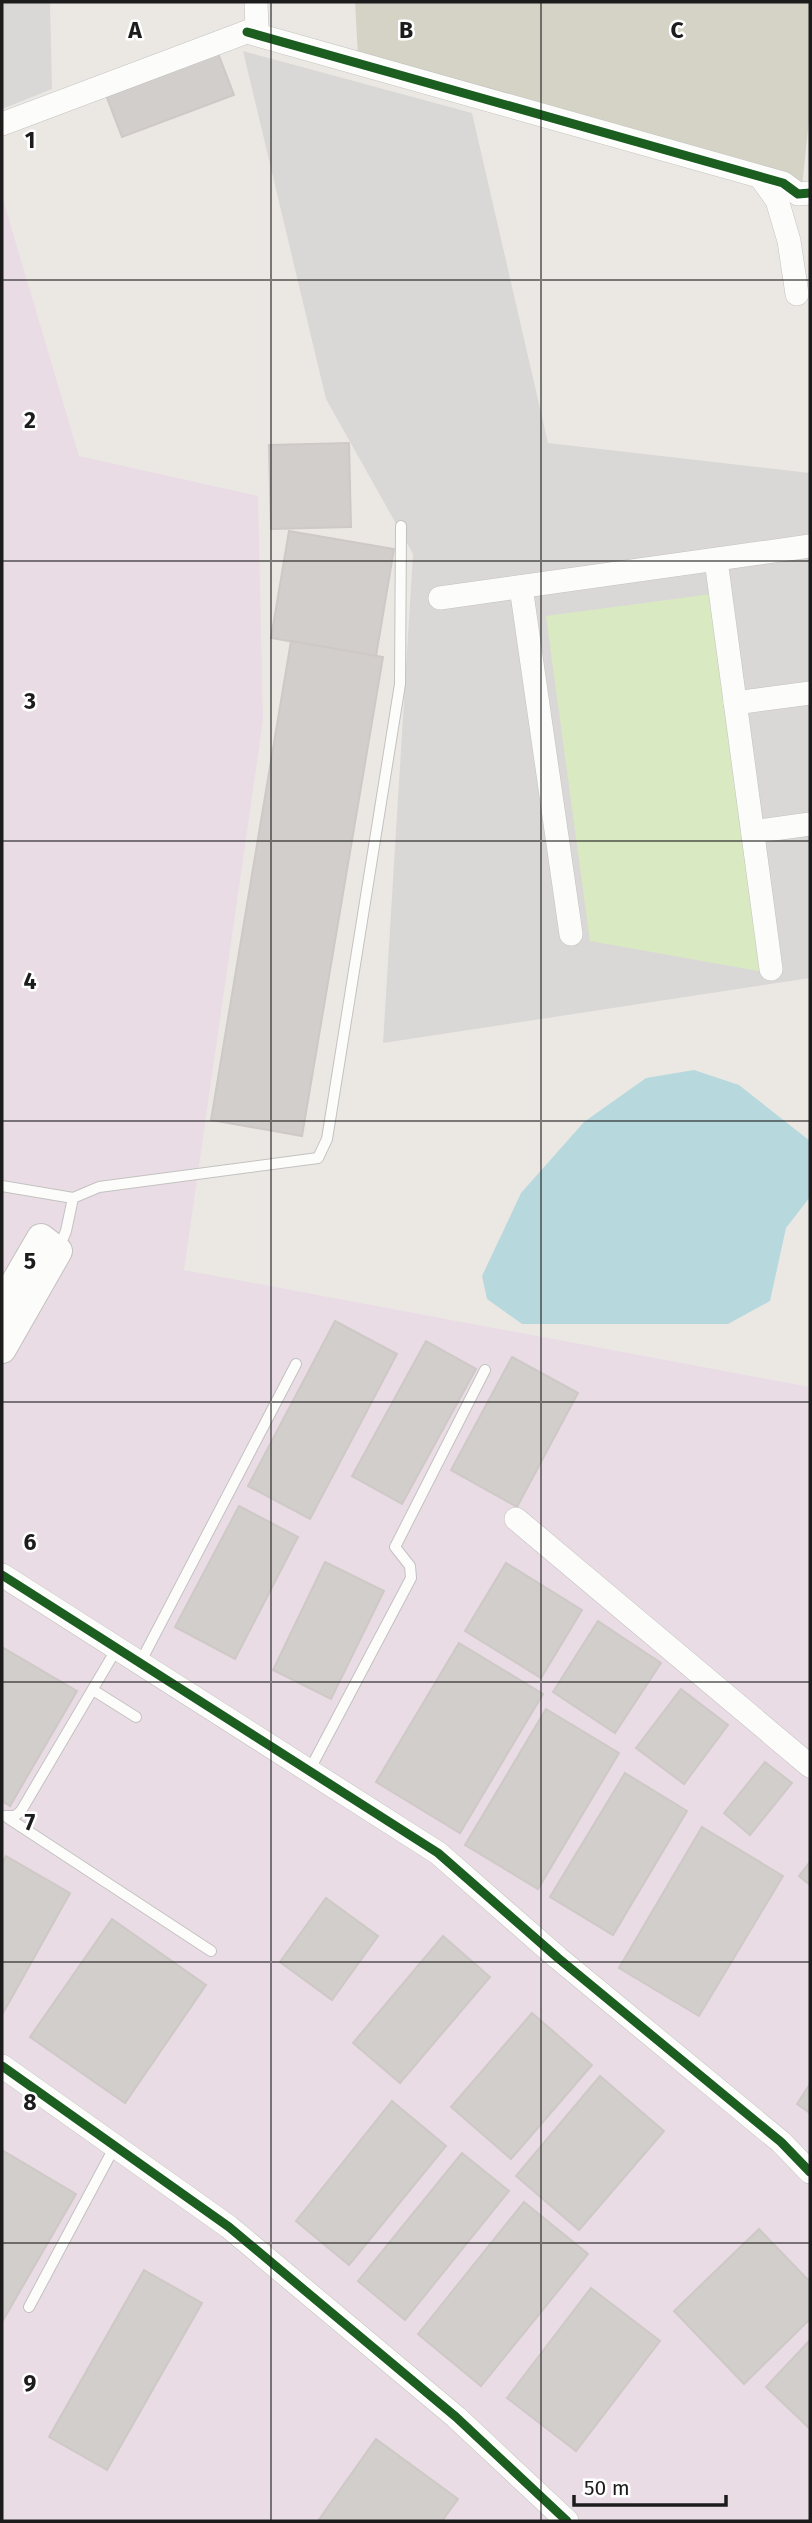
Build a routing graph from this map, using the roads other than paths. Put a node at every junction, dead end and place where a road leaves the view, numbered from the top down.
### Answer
1 (256, 2) edge
2 (252, 30) junction
3 (2, 124) edge
4 (761, 178) junction
5 (810, 193) edge
6 (797, 294) dead end
7 (401, 526) dead end
8 (810, 546) edge
9 (716, 559) junction
10 (521, 587) junction
11 (440, 598) dead end
12 (810, 693) edge
13 (736, 703) junction
14 (810, 824) edge
15 (753, 832) junction
16 (572, 934) dead end
17 (771, 969) dead end
18 (2, 1186) edge
19 (74, 1198) junction
20 (49, 1245) junction
21 (2, 1306) edge
22 (2, 1349) edge
23 (296, 1364) dead end
24 (485, 1370) dead end
25 (516, 1519) dead end
26 (2, 1575) edge
27 (117, 1648) junction
28 (140, 1663) junction
29 (93, 1690) junction
30 (136, 1717) dead end
31 (810, 1766) edge
32 (309, 1771) junction
33 (5, 1816) edge
34 (211, 1951) dead end
35 (2, 2066) edge
36 (115, 2146) junction
37 (810, 2172) edge
38 (29, 2307) dead end
39 (567, 2521) edge

1 - 2 street
2 - 3 street
2 - 4 street
4 - 5 street
4 - 6 street
7 - 19 lane
8 - 9 street
9 - 10 street
9 - 13 street
10 - 11 street
10 - 16 street
12 - 13 street
13 - 15 street
14 - 15 street
15 - 17 street
18 - 19 lane
19 - 20 lane
20 - 21 street
20 - 22 street
23 - 28 lane
24 - 32 lane
25 - 31 street
26 - 27 street
27 - 28 street
27 - 29 lane
28 - 32 street
29 - 30 lane
29 - 33 lane
32 - 37 street
33 - 34 lane
35 - 36 street
36 - 38 lane
36 - 39 street

